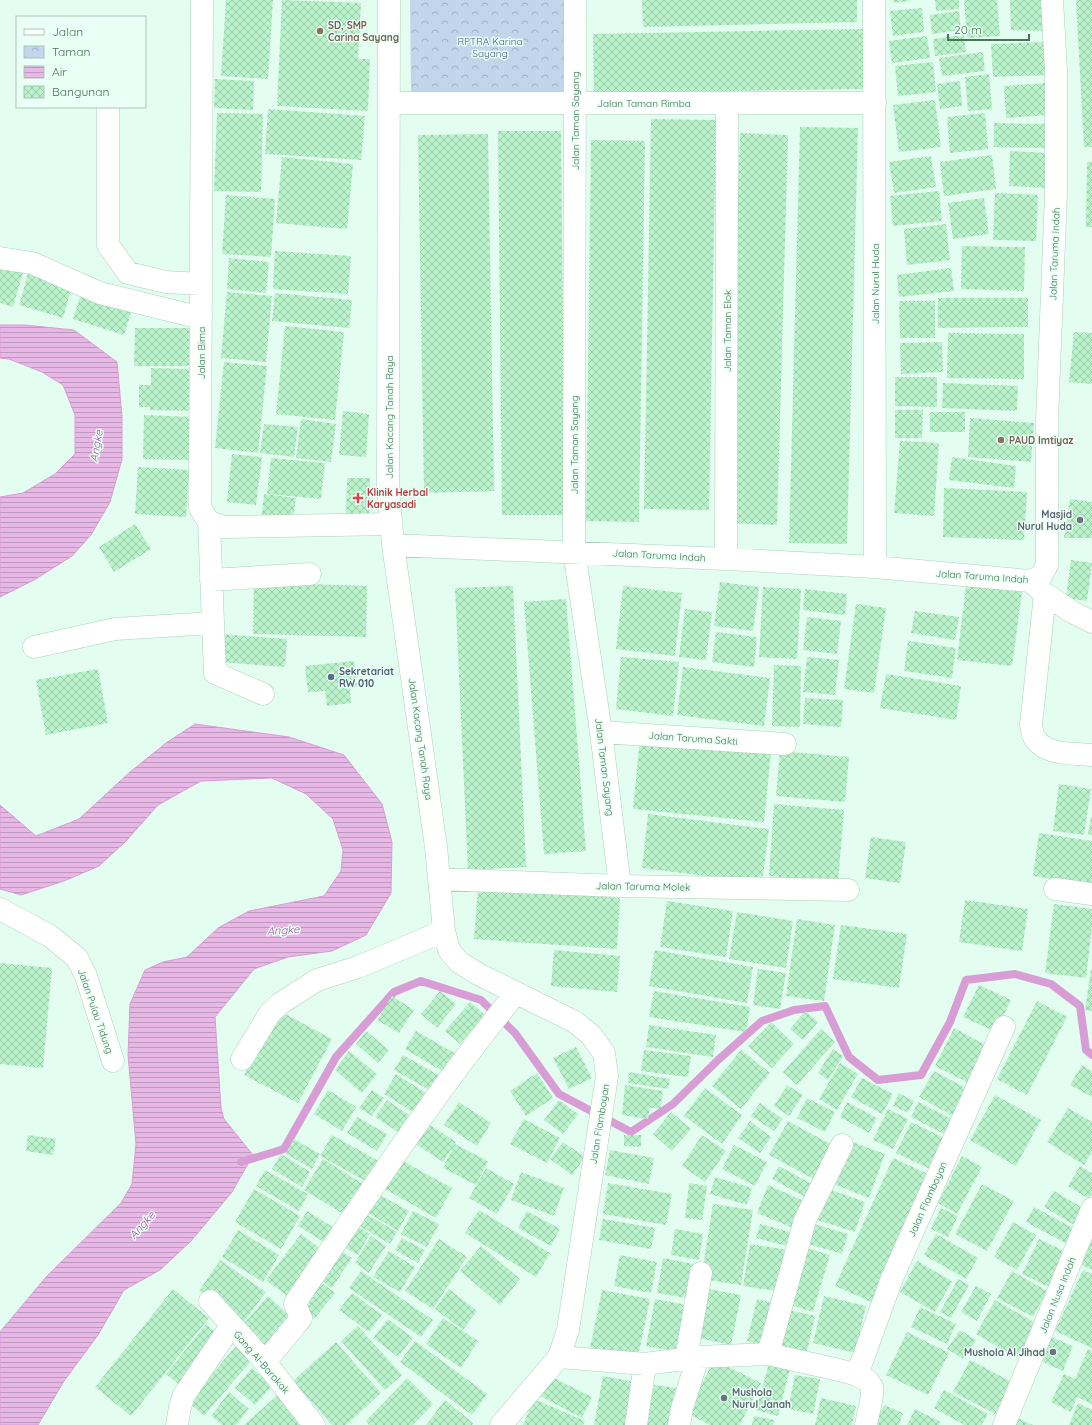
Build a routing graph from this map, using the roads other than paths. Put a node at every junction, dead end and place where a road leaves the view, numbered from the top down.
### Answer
1 (202, 0) edge
2 (389, 0) edge
3 (575, 0) edge
4 (874, 0) edge
5 (1052, 0) edge
6 (390, 103) junction
7 (574, 103) junction
8 (727, 103) junction
9 (875, 103) junction
10 (108, 108) edge
11 (0, 258) edge
12 (201, 284) junction
13 (201, 318) junction
14 (209, 522) junction
15 (392, 535) junction
16 (574, 551) junction
17 (726, 559) junction
18 (874, 567) junction
19 (310, 574) dead end
20 (211, 580) junction
21 (1037, 587) junction
22 (1092, 622) edge
23 (213, 623) junction
24 (34, 647) dead end
25 (263, 694) dead end
26 (600, 732) junction
27 (785, 744) dead end
28 (1092, 755) edge
29 (439, 878) junction
30 (620, 886) junction
31 (1055, 889) dead end
32 (848, 890) dead end
33 (1092, 894) edge
34 (0, 909) edge
35 (444, 931) junction
36 (516, 993) junction
37 (1004, 1027) dead end
38 (242, 1059) dead end
39 (113, 1061) dead end
40 (842, 1145) dead end
41 (1092, 1210) edge
42 (701, 1273) dead end
43 (210, 1300) dead end
44 (230, 1326) junction
45 (768, 1354) junction
46 (559, 1357) junction
47 (692, 1358) junction
48 (265, 1362) junction
49 (646, 1364) junction
50 (857, 1375) junction
51 (177, 1425) edge
52 (314, 1425) edge
53 (500, 1425) edge
54 (636, 1425) edge
55 (679, 1425) edge
56 (866, 1425) edge
57 (1004, 1425) edge

1 - 12 street, Jalan Bima
2 - 6 street, Jalan Kacang Tanah Raya
3 - 7 street, Jalan Taman Sayang
4 - 9 street, Jalan Nurul Huda
5 - 21 street, Jalan Taruma Indah
6 - 7 street, Jalan Taman Rimba
6 - 15 street, Jalan Kacang Tanah Raya
7 - 8 street, Jalan Taman Rimba
7 - 16 street, Jalan Taman Sayang
8 - 9 street, Jalan Taman Rimba
8 - 17 street, Jalan Taman Elok
9 - 18 street, Jalan Nurul Huda
10 - 12 street
11 - 13 street
12 - 13 street, Jalan Bima
13 - 14 street, Jalan Bima
14 - 15 street
14 - 20 street
15 - 16 street, Jalan Taruma Indah
15 - 29 street, Jalan Kacang Tanah Raya
16 - 17 street, Jalan Taruma Indah
16 - 26 street, Jalan Taman Sayang
17 - 18 street, Jalan Taruma Indah
18 - 21 street, Jalan Taruma Indah
19 - 20 street
20 - 23 street
21 - 22 street
21 - 28 street
23 - 24 street
23 - 25 street
26 - 27 street, Jalan Taruma Sakti
26 - 30 street, Jalan Taman Sayang
29 - 30 street, Jalan Taruma Molek
29 - 35 street, Jalan Flamboyan
30 - 32 street, Jalan Taruma Molek
31 - 33 street
34 - 39 street, Jalan Pulau Tidung
35 - 36 street, Jalan Flamboyan
35 - 38 street
36 - 46 street, Jalan Flamboyan
36 - 48 street
37 - 50 street, Jalan Flamboyan
40 - 45 street
41 - 57 street, Jalan Nusa Indah
42 - 47 street
43 - 44 street, Gang Al-Barokak
44 - 48 street, Gang Al-Barokak
44 - 51 street
45 - 47 street
45 - 50 street
46 - 49 street
46 - 53 street, Jalan Flamboyan
47 - 49 street
47 - 55 street
48 - 52 street, Gang Al-Barokak
49 - 54 street
50 - 56 street

